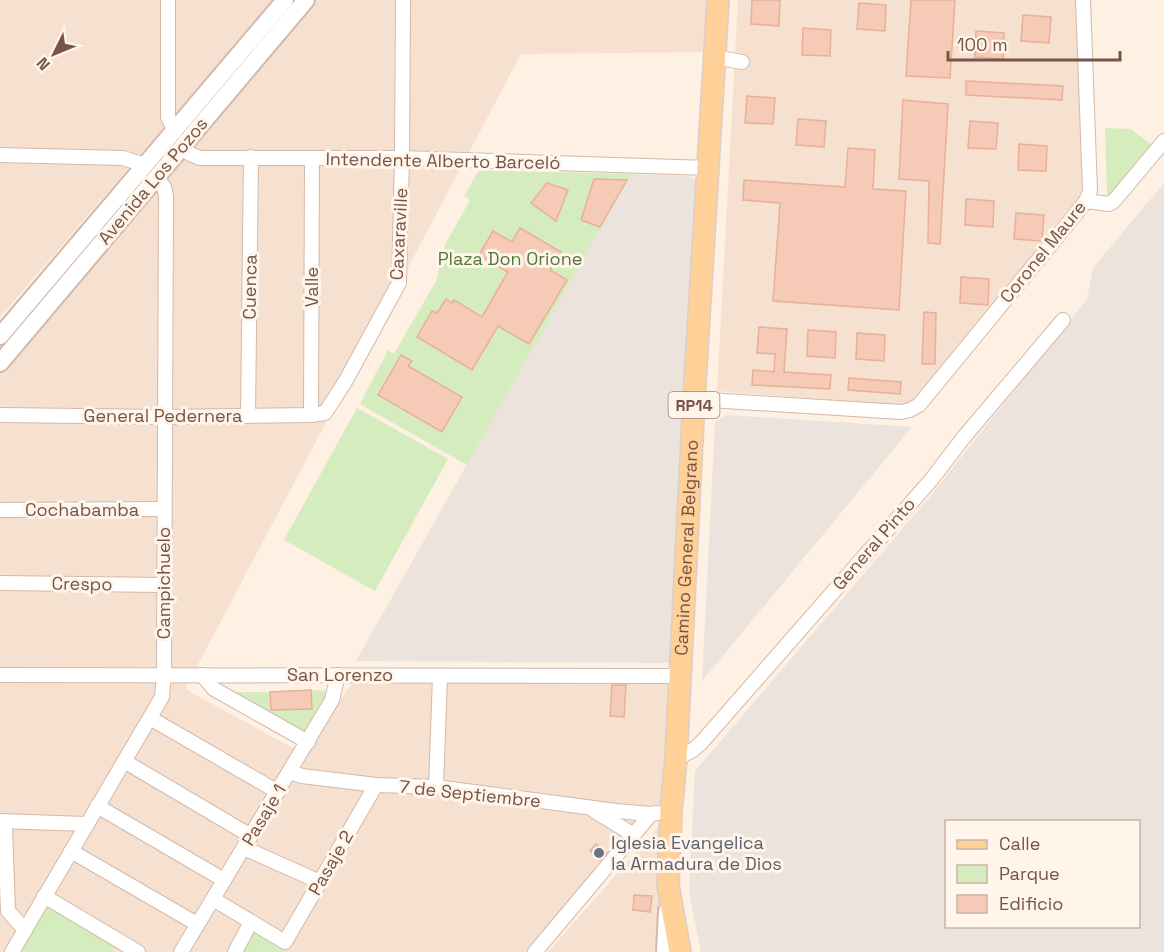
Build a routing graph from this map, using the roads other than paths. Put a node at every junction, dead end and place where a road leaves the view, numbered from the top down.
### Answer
1 (168, 0) edge
2 (285, 0) edge
3 (306, 0) edge
4 (403, 0) edge
5 (718, 0) edge
6 (1083, 0) edge
7 (715, 57) junction
8 (742, 62) dead end
9 (175, 131) junction
10 (1164, 141) edge
11 (182, 147) junction
12 (0, 155) edge
13 (251, 158) junction
14 (312, 158) junction
15 (402, 158) junction
16 (708, 168) junction
17 (150, 171) junction
18 (1086, 201) junction
19 (1063, 320) dead end
20 (0, 336) edge
21 (0, 363) edge
22 (694, 399) junction
23 (318, 414) junction
24 (0, 416) edge
25 (248, 416) junction
26 (164, 417) junction
27 (164, 509) junction
28 (0, 510) edge
29 (0, 583) edge
30 (164, 585) junction
31 (164, 674) junction
32 (0, 675) edge
33 (202, 675) junction
34 (338, 675) junction
35 (440, 676) junction
36 (680, 676) junction
37 (150, 718) junction
38 (308, 742) junction
39 (676, 759) junction
40 (124, 761) junction
41 (290, 772) junction
42 (376, 785) junction
43 (436, 787) junction
44 (278, 792) junction
45 (97, 806) junction
46 (589, 808) junction
47 (661, 812) junction
48 (1, 821) edge
49 (86, 824) junction
50 (634, 835) junction
51 (251, 836) junction
52 (244, 848) junction
53 (71, 851) junction
54 (225, 880) junction
55 (320, 882) junction
56 (668, 885) junction
57 (44, 896) junction
58 (213, 899) junction
59 (251, 922) junction
60 (197, 924) junction
61 (25, 930) junction
62 (12, 952) edge
63 (138, 952) edge
64 (181, 952) edge
65 (234, 952) edge
66 (535, 952) edge
67 (665, 952) edge
68 (680, 952) edge

1 - 9 street
2 - 9 street, Avenida Los Pozos
3 - 11 street, Avenida Los Pozos
4 - 15 street, Caxaraville
5 - 7 main road, Camino General Belgrano / RP14
6 - 18 street, Coronel Maure
7 - 8 street
7 - 16 main road, Camino General Belgrano / RP14
9 - 17 street, Avenida Los Pozos
10 - 18 street
11 - 13 street, Intendente Alberto Barceló
11 - 17 street, Avenida Los Pozos
12 - 17 street
13 - 14 street, Intendente Alberto Barceló
13 - 25 street, Cuenca
14 - 15 street, Intendente Alberto Barceló
14 - 23 street, Valle
15 - 16 street, Intendente Alberto Barceló
15 - 23 street, Caxaraville
16 - 22 main road, Camino General Belgrano / RP14
17 - 20 street, Avenida Los Pozos
17 - 21 street, Avenida Los Pozos
17 - 26 street, Campichuelo
18 - 22 street, Coronel Maure
19 - 39 street, General Pinto
22 - 36 main road, Camino General Belgrano / RP14
23 - 25 street, General Pedernera
24 - 26 street, General Pedernera
25 - 26 street, General Pedernera
26 - 27 street, Campichuelo
27 - 28 street, Cochabamba
27 - 30 street, Campichuelo
29 - 30 street, Crespo
30 - 31 street, Campichuelo
31 - 32 street, San Lorenzo
31 - 33 street, San Lorenzo
31 - 37 street, Campichuelo
33 - 34 street, San Lorenzo
33 - 38 street
34 - 35 street, San Lorenzo
34 - 38 street, Pasaje 1
35 - 36 street, San Lorenzo
35 - 43 street
36 - 39 main road, Camino General Belgrano / RP14
37 - 40 street, Campichuelo
37 - 44 street
38 - 41 street, Pasaje 1
39 - 47 main road, Camino General Belgrano / RP14
40 - 45 street, Campichuelo
40 - 51 street
41 - 42 street, 7 de Septiembre
41 - 44 street, Pasaje 1
42 - 43 street, 7 de Septiembre
42 - 55 street, Pasaje 2
43 - 46 street, 7 de Septiembre
44 - 51 street, Pasaje 1
45 - 49 street, Campichuelo
45 - 54 street
46 - 47 street, 7 de Septiembre
46 - 50 street
47 - 50 street
47 - 56 main road, Camino General Belgrano / RP14
48 - 49 street
48 - 61 street
49 - 53 street, Campichuelo
50 - 66 street
51 - 52 street, Pasaje 1
52 - 54 street, Pasaje 1
52 - 55 street
53 - 57 street, Campichuelo
53 - 60 street
54 - 58 street, Pasaje 1
55 - 59 street, Pasaje 2
56 - 67 street, Camino General Belgrano
56 - 68 main road, RP14
57 - 61 street, Campichuelo
57 - 63 street
58 - 59 street
58 - 60 street, Pasaje 1
59 - 65 street
60 - 64 street, Pasaje 1
61 - 62 street, Campichuelo

